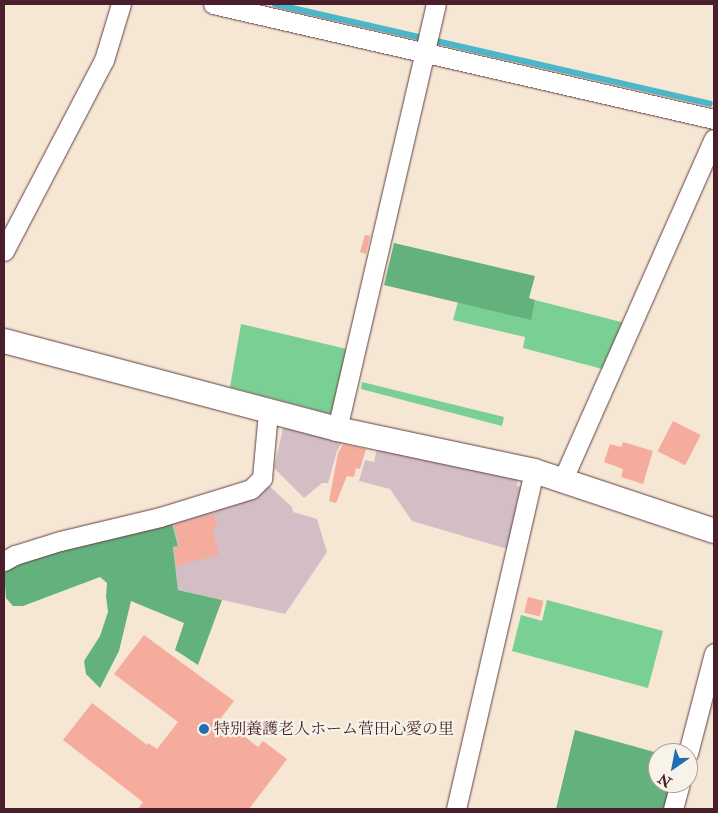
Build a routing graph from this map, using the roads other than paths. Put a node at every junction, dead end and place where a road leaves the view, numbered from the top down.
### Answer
1 (121, 4) edge
2 (214, 4) edge
3 (436, 4) edge
4 (426, 51) junction
5 (714, 119) edge
6 (714, 139) edge
7 (4, 251) edge
8 (4, 341) edge
9 (268, 412) junction
10 (337, 429) junction
11 (534, 471) junction
12 (563, 479) junction
13 (714, 531) edge
14 (4, 561) edge
15 (714, 654) edge
16 (691, 743) edge
17 (677, 793) edge
18 (456, 809) edge
19 (673, 809) edge

1 - 7 street
2 - 4 street
3 - 4 street
4 - 5 street
4 - 10 street
6 - 12 street
8 - 9 street
9 - 10 street
9 - 14 street
10 - 11 street
11 - 12 street
11 - 18 street
12 - 13 street
15 - 16 street
17 - 19 street

